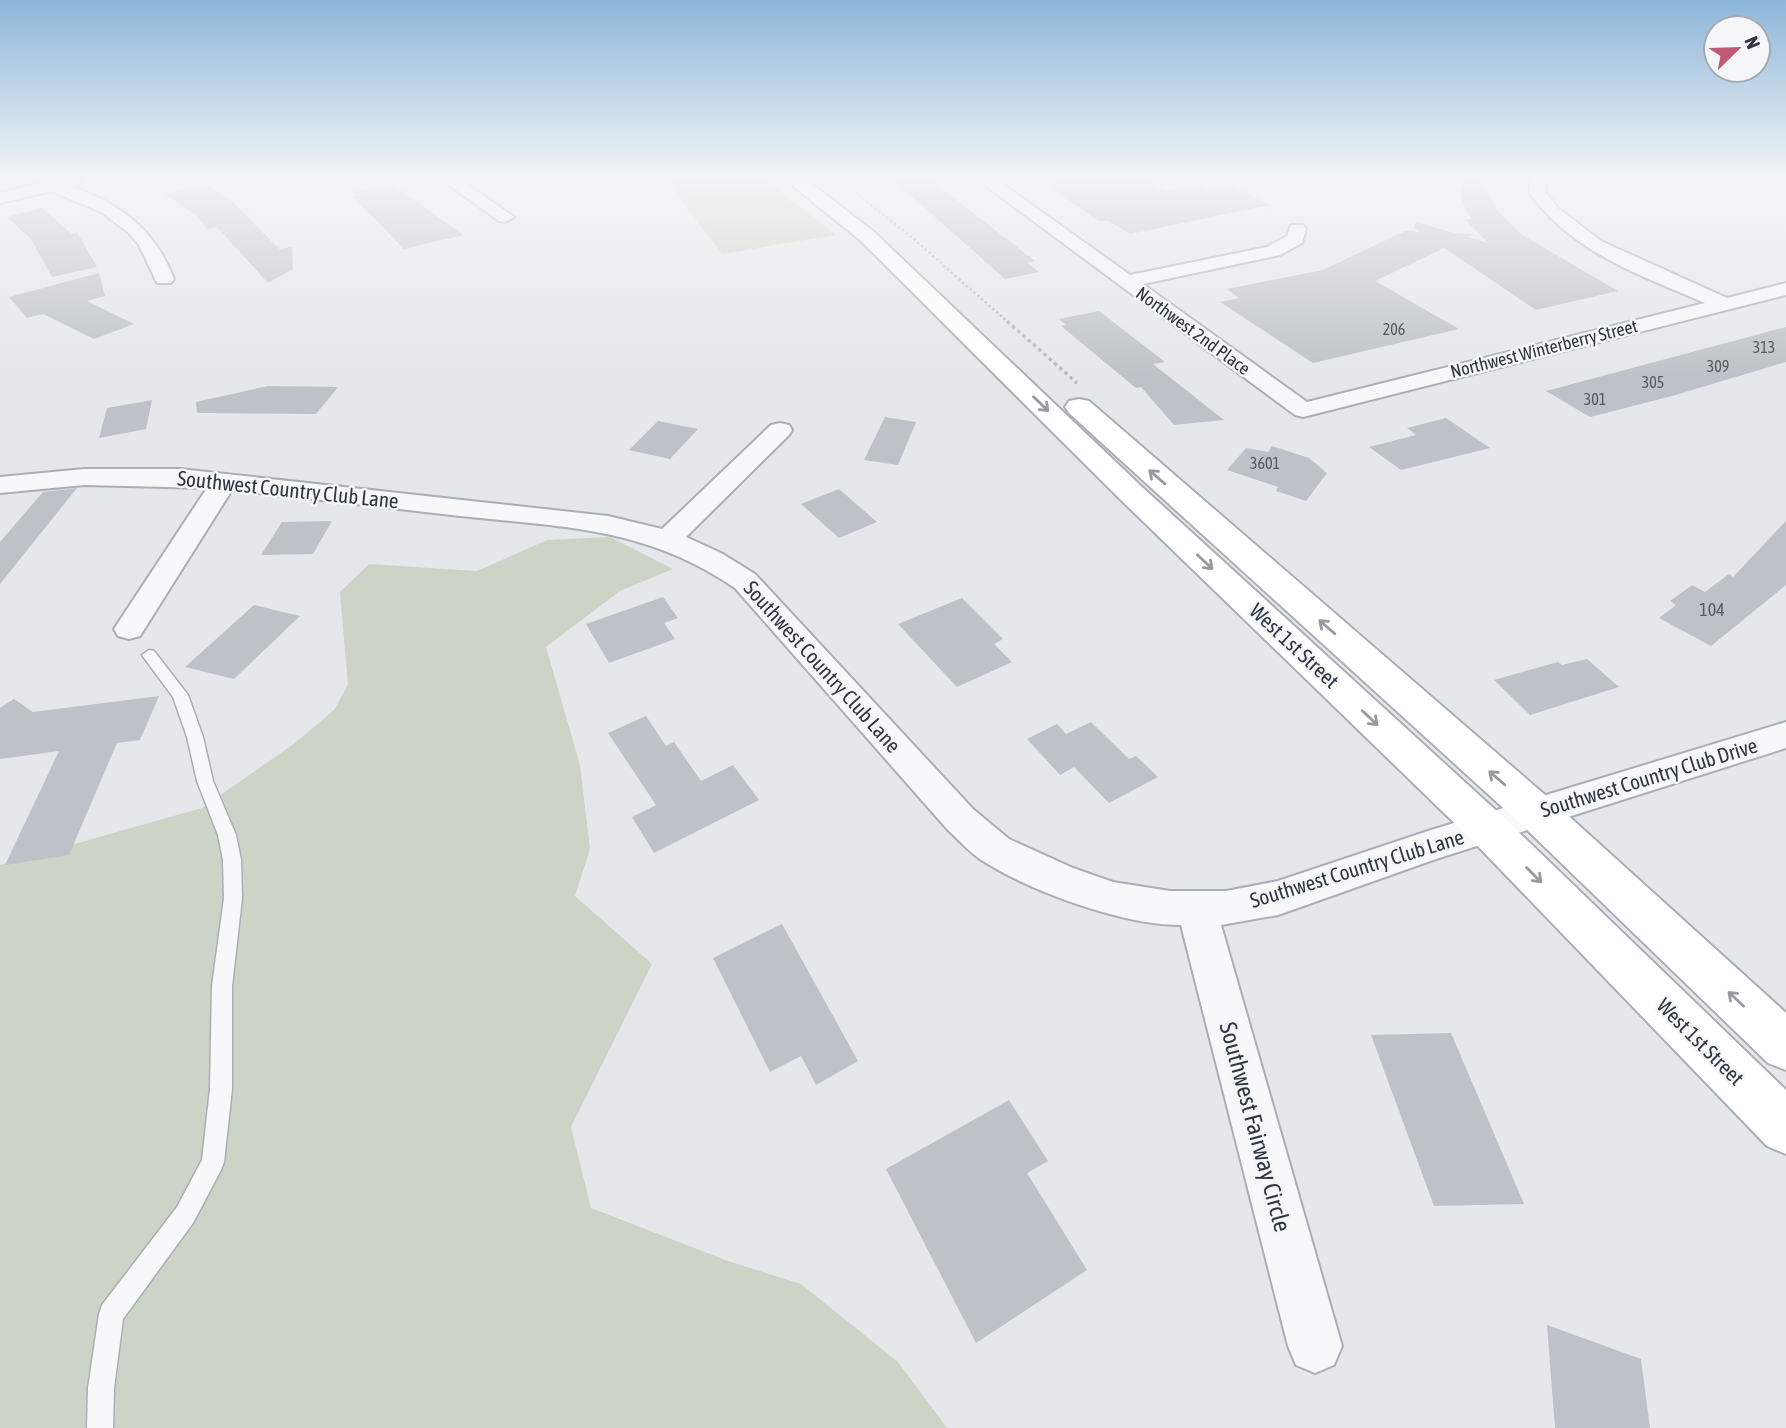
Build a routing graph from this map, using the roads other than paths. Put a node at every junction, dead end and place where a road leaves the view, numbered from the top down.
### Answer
1 (149, 244) edge
2 (875, 244) edge
3 (902, 244) edge
4 (1073, 244) edge
5 (1287, 244) edge
6 (1596, 244) edge
7 (164, 278) dead end
8 (1125, 282) junction
9 (1786, 289) edge
10 (1722, 303) junction
11 (1303, 410) joint
12 (780, 430) dead end
13 (224, 482) junction
14 (0, 485) edge
15 (668, 538) junction
16 (129, 629) dead end
17 (149, 655) dead end
18 (1786, 736) edge
19 (1512, 820) junction
20 (1196, 908) junction
21 (1786, 1046) edge
22 (1786, 1127) edge
23 (1315, 1346) dead end
24 (100, 1428) edge

1 - 7 street
2 -> 19 main road, West 1st Street
19 -> 3 main road, West 1st Street
4 - 8 street, Northwest 2nd Place
5 - 8 street
6 - 10 street
8 - 11 street, Northwest 2nd Place
9 - 10 street, Northwest Winterberry Street
10 - 11 street, Northwest Winterberry Street
12 - 15 street
13 - 14 street, Southwest Country Club Lane
13 - 15 street, Southwest Country Club Lane
13 - 16 street
15 - 20 street, Southwest Country Club Lane
17 - 24 lane
18 - 19 street, Southwest Country Club Drive
19 - 20 street, Southwest Country Club Lane
21 -> 19 main road, West 1st Street
19 -> 22 main road, West 1st Street
20 - 23 street, Southwest Fairway Circle

